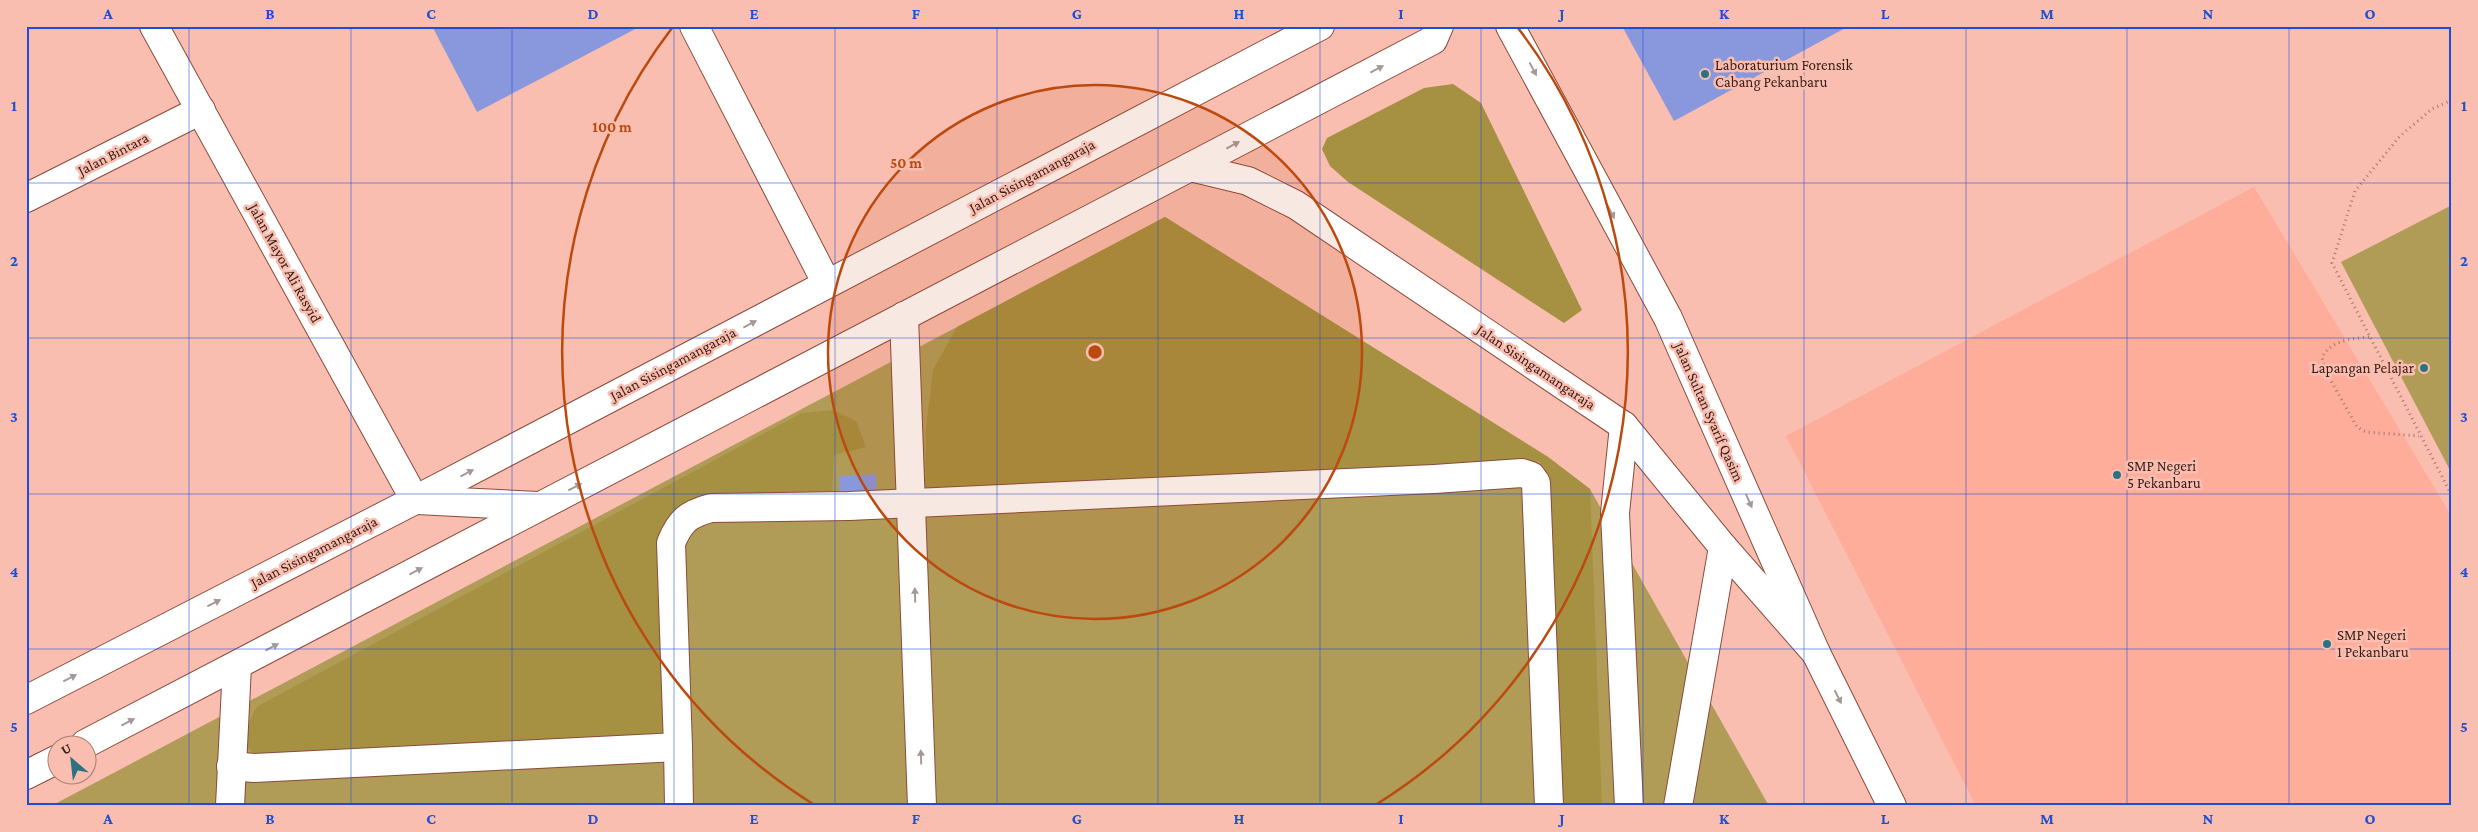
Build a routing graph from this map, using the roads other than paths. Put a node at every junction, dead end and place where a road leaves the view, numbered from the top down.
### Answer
1 (154, 26) edge
2 (694, 26) edge
3 (1320, 26) edge
4 (1439, 26) edge
5 (1510, 26) edge
6 (201, 110) junction
7 (1190, 168) junction
8 (26, 198) edge
9 (827, 284) junction
10 (904, 316) junction
11 (1624, 426) junction
12 (416, 500) junction
13 (912, 503) junction
14 (538, 506) junction
15 (1723, 547) junction
16 (1816, 653) junction
17 (237, 666) junction
18 (26, 700) edge
19 (98, 737) edge
20 (678, 747) junction
21 (48, 764) edge
22 (231, 766) junction
23 (26, 775) edge
24 (230, 806) edge
25 (679, 806) edge
26 (922, 806) edge
27 (1549, 806) edge
28 (1629, 806) edge
29 (1678, 806) edge
30 (1892, 806) edge

1 - 6 main road, Jalan Mayor Ali Rasyid
2 - 9 main road
3 - 9 main road, Jalan Sisingamangaraja
7 -> 4 main road
5 -> 16 main road, Jalan Sultan Syarif Qasim
6 - 8 main road, Jalan Bintara
6 - 12 main road, Jalan Mayor Ali Rasyid
7 - 10 main road
7 - 11 main road, Jalan Sisingamangaraja
12 -> 9 main road, Jalan Sisingamangaraja
10 - 13 main road
14 -> 10 main road
11 - 15 main road, Jalan Sisingamangaraja
11 - 28 main road
12 - 14 main road
18 -> 12 main road, Jalan Sisingamangaraja
13 - 20 main road
26 -> 13 main road
13 - 27 main road
17 -> 14 main road
15 - 16 main road, Jalan Sisingamangaraja
15 - 29 main road
16 -> 30 main road, Jalan Sultan Syarif Qasim
19 -> 17 main road
17 - 22 main road
20 - 22 main road
20 - 25 main road
21 - 23 main road
22 - 24 main road

